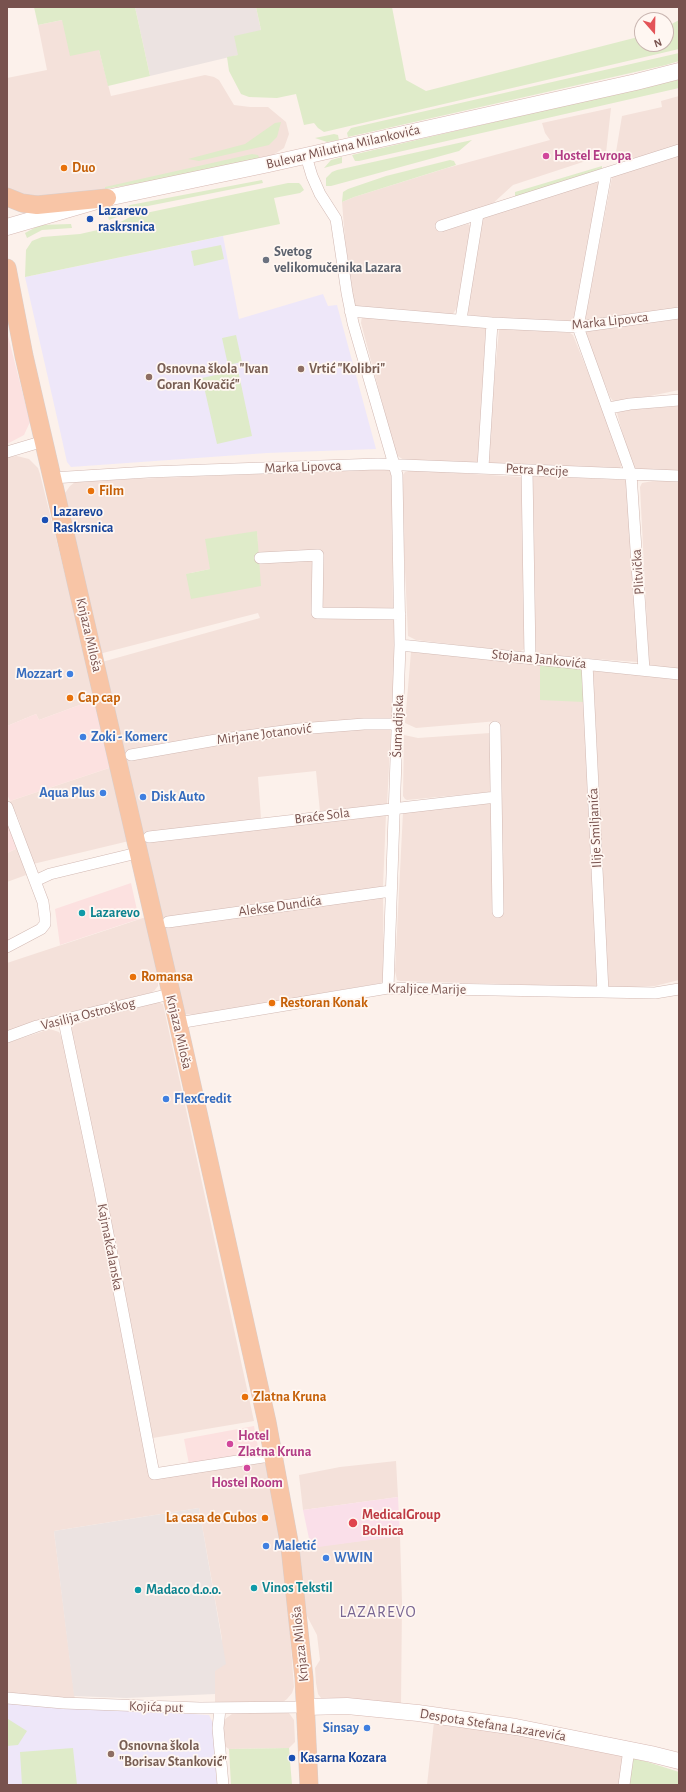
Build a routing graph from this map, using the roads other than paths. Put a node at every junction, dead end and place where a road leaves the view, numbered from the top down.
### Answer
1 (679, 71) edge
2 (679, 150) edge
3 (306, 156) junction
4 (606, 173) junction
5 (7, 197) edge
6 (107, 198) junction
7 (478, 214) junction
8 (441, 226) dead end
9 (7, 227) edge
10 (7, 268) edge
11 (350, 311) junction
12 (679, 313) edge
13 (461, 319) junction
14 (492, 323) junction
15 (578, 327) junction
16 (679, 400) edge
17 (609, 408) junction
18 (44, 441) junction
19 (7, 452) edge
20 (395, 465) junction
21 (483, 467) junction
22 (527, 470) junction
23 (631, 474) junction
24 (679, 476) edge
25 (52, 478) junction
26 (260, 558) dead end
27 (400, 614) junction
28 (400, 645) junction
29 (530, 658) junction
30 (587, 664) junction
31 (644, 670) junction
32 (679, 674) edge
33 (398, 724) junction
34 (495, 727) dead end
35 (131, 755) dead end
36 (496, 797) junction
37 (7, 807) edge
38 (395, 808) junction
39 (149, 837) dead end
40 (137, 853) junction
41 (35, 881) junction
42 (392, 891) junction
43 (498, 912) dead end
44 (168, 922) dead end
45 (7, 947) edge
46 (388, 988) junction
47 (679, 989) edge
48 (603, 992) junction
49 (170, 994) junction
50 (64, 1021) junction
51 (178, 1023) junction
52 (7, 1037) edge
53 (273, 1457) junction
54 (7, 1698) edge
55 (305, 1707) junction
56 (220, 1709) junction
57 (629, 1749) junction
58 (679, 1761) edge
59 (223, 1785) edge
60 (309, 1785) edge
61 (624, 1785) edge

1 - 3 street, Bulevar Milutina Milankovića
2 - 4 street
3 - 6 street, Bulevar Milutina Milankovića
3 - 11 street
4 - 7 street
4 - 15 street
5 - 6 main road
6 - 9 street, Bulevar Milutina Milankovića
7 - 8 street
7 - 13 street
10 - 18 main road, Knjaza Miloša
11 - 13 street, Marka Lipovca
11 - 20 street
12 - 15 street, Marka Lipovca
13 - 14 street, Marka Lipovca
14 - 15 street, Marka Lipovca
14 - 21 street
15 - 17 street, Plitvička
16 - 17 street
17 - 23 street, Plitvička
18 - 19 street
18 - 25 main road, Knjaza Miloša
20 - 21 street, Petra Pecije
20 - 25 street, Marka Lipovca
20 - 27 street, Šumadijska
21 - 22 street, Petra Pecije
22 - 23 street, Petra Pecije
22 - 29 street
23 - 24 street, Petra Pecije
23 - 31 street, Plitvička
25 - 40 main road, Knjaza Miloša
26 - 27 street
27 - 28 street, Šumadijska
28 - 29 street, Stojana Jankovića
28 - 33 street, Šumadijska
29 - 30 street, Stojana Jankovića
30 - 31 street, Stojana Jankovića
30 - 48 street, Ilije Smiljanića
31 - 32 street, Stojana Jankovića
33 - 35 street, Mirjane Jotanović
33 - 38 street, Šumadijska
34 - 36 street
36 - 38 street, Braće Sola
36 - 43 street
37 - 41 street
38 - 39 street, Braće Sola
38 - 42 street, Šumadijska
40 - 41 street
40 - 49 main road, Knjaza Miloša
41 - 45 street
42 - 44 street, Alekse Dundića
42 - 46 street, Šumadijska
46 - 48 street, Kraljice Marije
46 - 51 street, Kraljice Marije
47 - 48 street, Kraljice Marije
49 - 50 street, Vasilija Ostroškog
49 - 51 main road, Knjaza Miloša
50 - 52 street, Vasilija Ostroškog
50 - 53 street, Kajmakčalanska
51 - 53 main road, Knjaza Miloša
53 - 55 main road, Knjaza Miloša
54 - 56 street, Kojića put
55 - 56 street, Kojića put
55 - 57 street, Despota Stefana Lazarevića
55 - 60 main road, Knjaza Miloša
56 - 59 street
57 - 58 street, Despota Stefana Lazarevića
57 - 61 street

